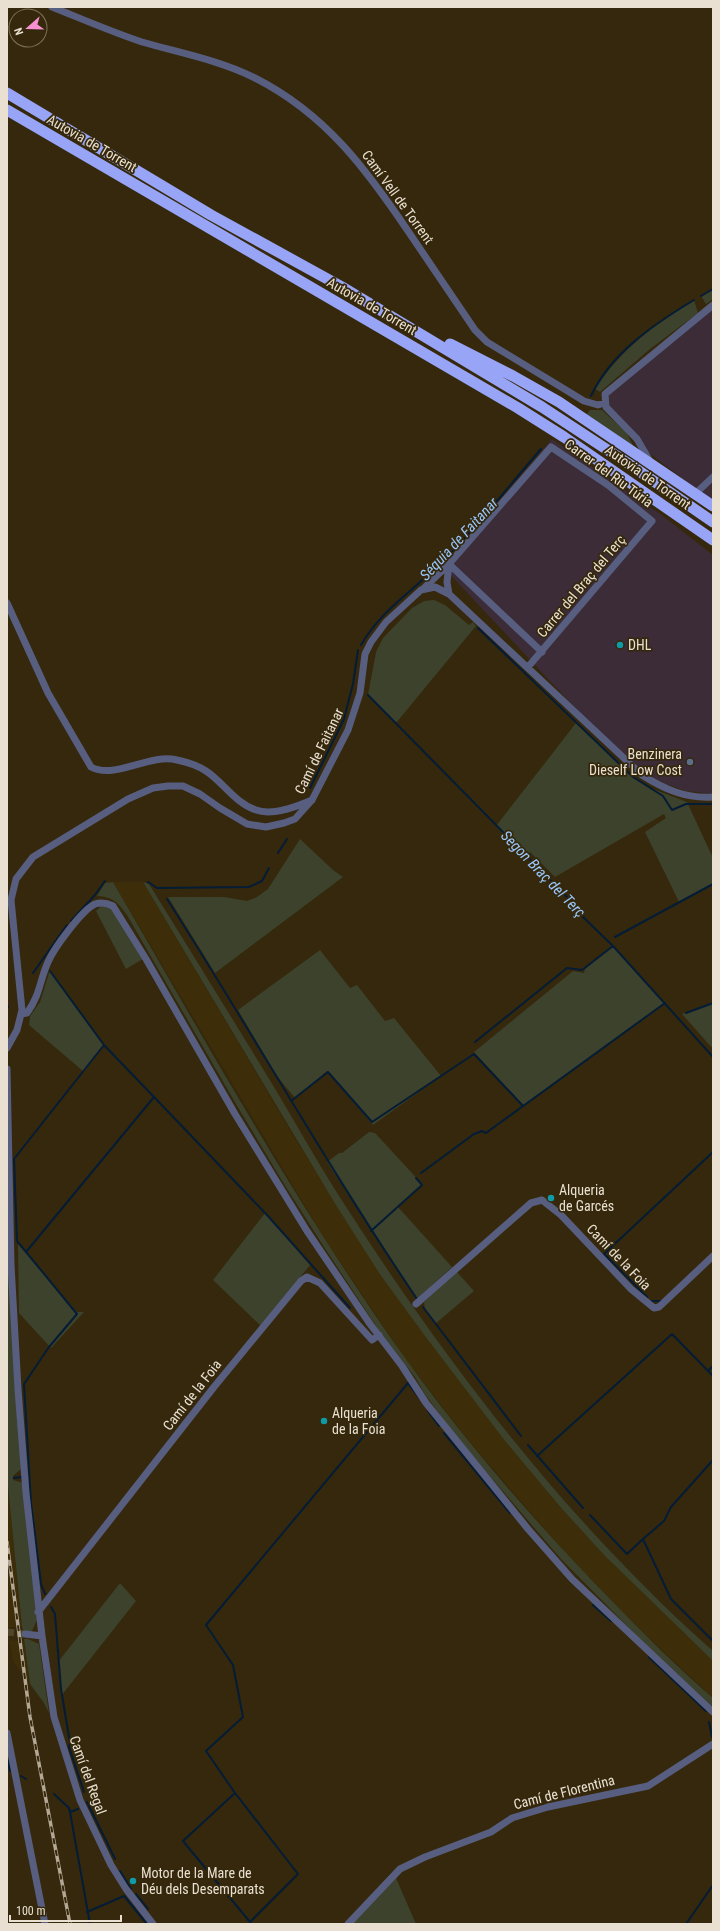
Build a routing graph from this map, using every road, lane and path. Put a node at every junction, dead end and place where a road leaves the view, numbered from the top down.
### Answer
1 (52, 7) edge
2 (7, 94) edge
3 (7, 110) edge
4 (342, 287) junction
5 (713, 305) edge
6 (604, 403) junction
7 (551, 447) joint
8 (652, 465) junction
9 (713, 476) edge
10 (630, 483) junction
11 (696, 494) junction
12 (713, 506) edge
13 (652, 521) joint
14 (713, 522) edge
15 (713, 540) edge
16 (713, 548) edge
17 (450, 564) junction
18 (421, 590) junction
19 (449, 594) junction
20 (7, 603) edge
21 (542, 652) junction
22 (528, 667) junction
23 (713, 797) edge
24 (312, 800) junction
25 (21, 1014) junction
26 (7, 1048) edge
27 (7, 1069) edge
28 (713, 1256) edge
29 (416, 1304) dead end
30 (378, 1335) junction
31 (38, 1612) junction
32 (25, 1634) tunnel mouth
33 (42, 1636) junction
34 (713, 1712) edge
35 (7, 1733) edge
36 (713, 1744) edge
37 (45, 1924) edge
38 (153, 1924) edge
39 (348, 1924) edge

1 - 6 street, Camí Vell de Torrent
2 - 4 highway, Autovia de Torrent
3 - 10 highway, Autovia de Torrent
4 - 8 highway
4 - 14 highway, Autovia de Torrent
5 - 6 street
6 - 8 street
7 - 13 street, Carrer del Riu Túria
7 - 17 street, Camí de Faitanar
8 - 11 highway
9 - 11 street
10 - 15 highway, Autovia de Torrent
10 - 16 highway
11 - 12 highway
13 - 21 street, Carrer del Braç del Terç
17 - 18 street, Camí de Faitanar
17 - 19 street
17 - 21 street
18 - 19 street
18 - 24 street, Camí de Faitanar
19 - 22 street
20 - 24 street
21 - 22 street, Carrer del Braç del Terç
22 - 23 street
24 - 25 street, Camí de Faitanar
25 - 26 street, Camí de Faitanar
25 - 30 street
27 - 31 street, Camí del Regal
28 - 29 street, Camí de la Foia
30 - 31 street, Camí de la Foia
30 - 34 street
31 - 33 street, Camí del Regal
32 - 33 street
33 - 38 street, Camí del Regal
35 - 37 street
36 - 39 street, Camí de Florentina

